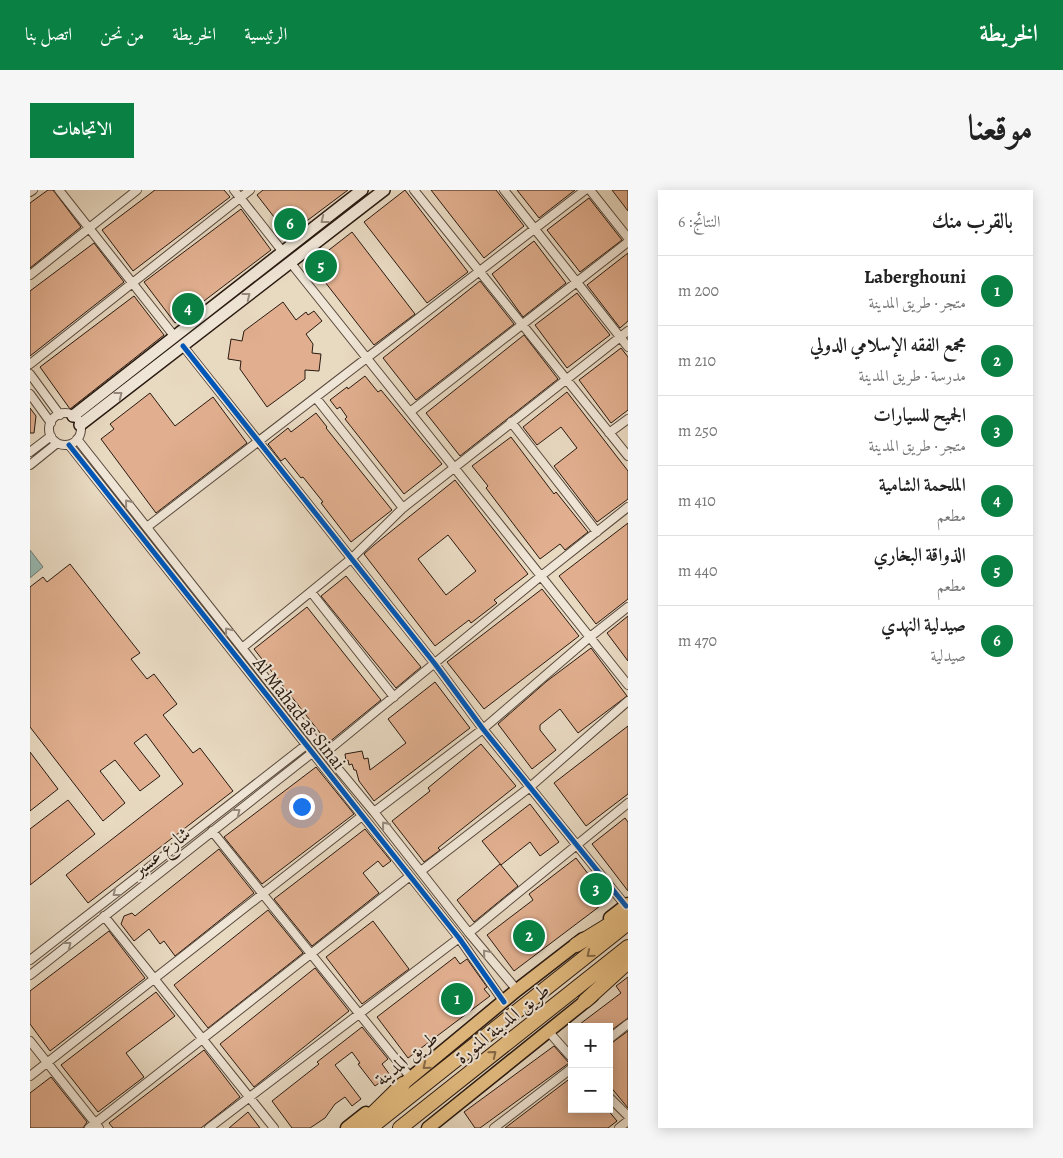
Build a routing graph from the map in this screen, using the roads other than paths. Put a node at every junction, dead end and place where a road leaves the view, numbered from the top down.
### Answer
1 (59, 190) edge
2 (137, 190) edge
3 (234, 190) edge
4 (250, 190) edge
5 (362, 190) edge
6 (384, 190) edge
7 (414, 190) edge
8 (504, 190) edge
9 (585, 190) edge
10 (590, 190) edge
11 (240, 198) junction
12 (89, 228) junction
13 (535, 229) junction
14 (628, 240) edge
15 (283, 252) junction
16 (290, 262) junction
17 (480, 272) junction
18 (30, 275) edge
19 (577, 282) junction
20 (132, 283) junction
21 (522, 324) junction
22 (628, 331) edge
23 (620, 337) junction
24 (179, 341) junction
25 (628, 347) edge
26 (367, 358) junction
27 (30, 364) edge
28 (30, 374) edge
29 (566, 379) junction
30 (30, 394) edge
31 (316, 398) junction
32 (410, 412) junction
33 (60, 415) junction
34 (628, 418) edge
35 (77, 421) junction
36 (511, 422) junction
37 (51, 423) junction
38 (610, 433) junction
39 (51, 436) junction
40 (77, 439) junction
41 (259, 442) junction
42 (56, 444) junction
43 (68, 445) junction
44 (30, 452) edge
45 (628, 456) edge
46 (30, 465) edge
47 (454, 468) junction
48 (628, 507) edge
49 (403, 508) junction
50 (147, 527) junction
51 (597, 532) junction
52 (352, 558) junction
53 (541, 576) junction
54 (311, 592) junction
55 (628, 607) edge
56 (590, 638) junction
57 (242, 648) junction
58 (435, 664) junction
59 (628, 686) edge
60 (394, 697) junction
61 (628, 701) edge
62 (483, 729) junction
63 (306, 745) junction
64 (312, 753) junction
65 (325, 753) junction
66 (530, 786) junction
67 (628, 803) edge
68 (374, 812) junction
69 (362, 816) junction
70 (212, 832) junction
71 (578, 845) junction
72 (421, 871) junction
73 (410, 876) junction
74 (262, 894) junction
75 (627, 907) edge
76 (104, 916) junction
77 (628, 923) edge
78 (469, 933) junction
79 (458, 938) junction
80 (576, 945) joint
81 (628, 947) edge
82 (311, 954) junction
83 (30, 960) edge
84 (628, 962) edge
85 (628, 967) edge
86 (30, 975) edge
87 (154, 978) junction
88 (517, 990) junction
89 (585, 1001) junction
90 (504, 1002) junction
91 (359, 1014) junction
92 (628, 1024) edge
93 (548, 1031) junction
94 (613, 1036) edge
95 (202, 1039) junction
96 (30, 1041) edge
97 (568, 1054) edge
98 (47, 1062) junction
99 (568, 1071) edge
100 (30, 1076) edge
101 (407, 1081) junction
102 (250, 1097) junction
103 (613, 1101) edge
104 (628, 1116) edge
105 (628, 1121) edge
106 (94, 1126) edge
107 (209, 1128) edge
108 (274, 1128) edge
109 (347, 1128) edge
110 (358, 1128) edge
111 (370, 1128) edge
112 (400, 1128) edge
113 (428, 1128) edge
114 (494, 1128) edge
115 (619, 1128) edge

1 - 12 street
2 - 12 street
3 - 11 street
4 - 11 street
5 -> 15 street
6 - 16 street
7 - 17 street
8 - 13 street
9 - 13 street
10 - 14 street
11 - 15 street
11 - 20 street
12 - 18 street
12 - 20 street
13 - 17 street
13 - 19 street
14 - 19 street
15 - 24 street
24 -> 16 street
16 - 26 street
17 - 21 street
17 - 26 street
19 - 21 street
19 - 23 street
20 - 24 street
20 - 27 street
21 - 29 street
21 - 32 street
22 - 23 street
23 - 25 street
23 - 29 street
24 - 35 street
24 - 41 street
26 - 31 street
26 - 32 street
28 - 33 street
29 - 36 street
29 - 38 street
30 - 37 street
31 - 41 street
31 - 49 street
32 - 47 street
33 - 35 street
33 - 37 street
34 - 38 street
35 - 40 street
36 - 47 street
36 - 51 street
37 - 39 street
38 - 45 street
39 - 42 street
39 - 44 street
40 - 43 street
50 -> 40 street, Al Mahad as Sinai
41 - 50 street
41 - 52 street
42 - 43 street
42 - 46 street
43 - 63 street, Al Mahad as Sinai
47 - 49 street
47 - 53 street
48 - 51 street
49 - 52 street
57 -> 50 street, Al Mahad as Sinai
51 - 53 street
52 - 54 street
52 - 58 street
53 - 56 street
53 - 58 street
54 - 57 street
54 - 60 street
55 - 56 street
56 - 59 street
56 - 62 street
57 - 65 street, Al Mahad as Sinai
58 - 60 street
58 - 62 street
60 - 65 street
61 - 66 street
62 - 66 street
62 - 68 street
63 - 64 street, Al Mahad as Sinai
63 -> 83 street, شارع عسير
64 - 69 street, Al Mahad as Sinai
70 -> 64 street, شارع عسير
65 - 68 street, Al Mahad as Sinai
66 - 71 street
66 - 72 street
67 - 71 street
72 -> 68 street, Al Mahad as Sinai
69 - 73 street, Al Mahad as Sinai
69 - 74 street
70 - 74 street
70 - 76 street, شارع عسير
71 - 75 street
71 - 78 street
72 - 78 street, Al Mahad as Sinai
73 - 79 street, Al Mahad as Sinai
73 - 82 street
74 - 82 street
74 - 87 street
75 - 80 highway
86 -> 76 street, شارع عسير
76 - 87 street
77 -> 111 highway, طريق المدينة المنورة
88 -> 78 street, Al Mahad as Sinai
79 - 90 street, Al Mahad as Sinai
79 - 91 street
80 - 88 main road, طريق المدينة
112 -> 81 highway, طريق المدينة المنورة
82 - 91 street
82 - 95 street
84 - 89 highway
85 - 89 main road
87 - 95 street
87 - 98 street
88 - 90 main road, طريق المدينة
89 - 93 main road
90 -> 101 main road, طريق المدينة
91 - 101 street
91 - 102 street
92 - 94 street
93 - 97 street
93 - 113 main road
95 - 102 street
95 - 106 street
96 - 98 street
98 - 100 street
98 - 106 street
99 - 114 street
101 - 109 main road, طريق المدينة
101 - 110 highway
102 - 107 street
102 - 108 street
103 - 104 street
105 - 115 street

